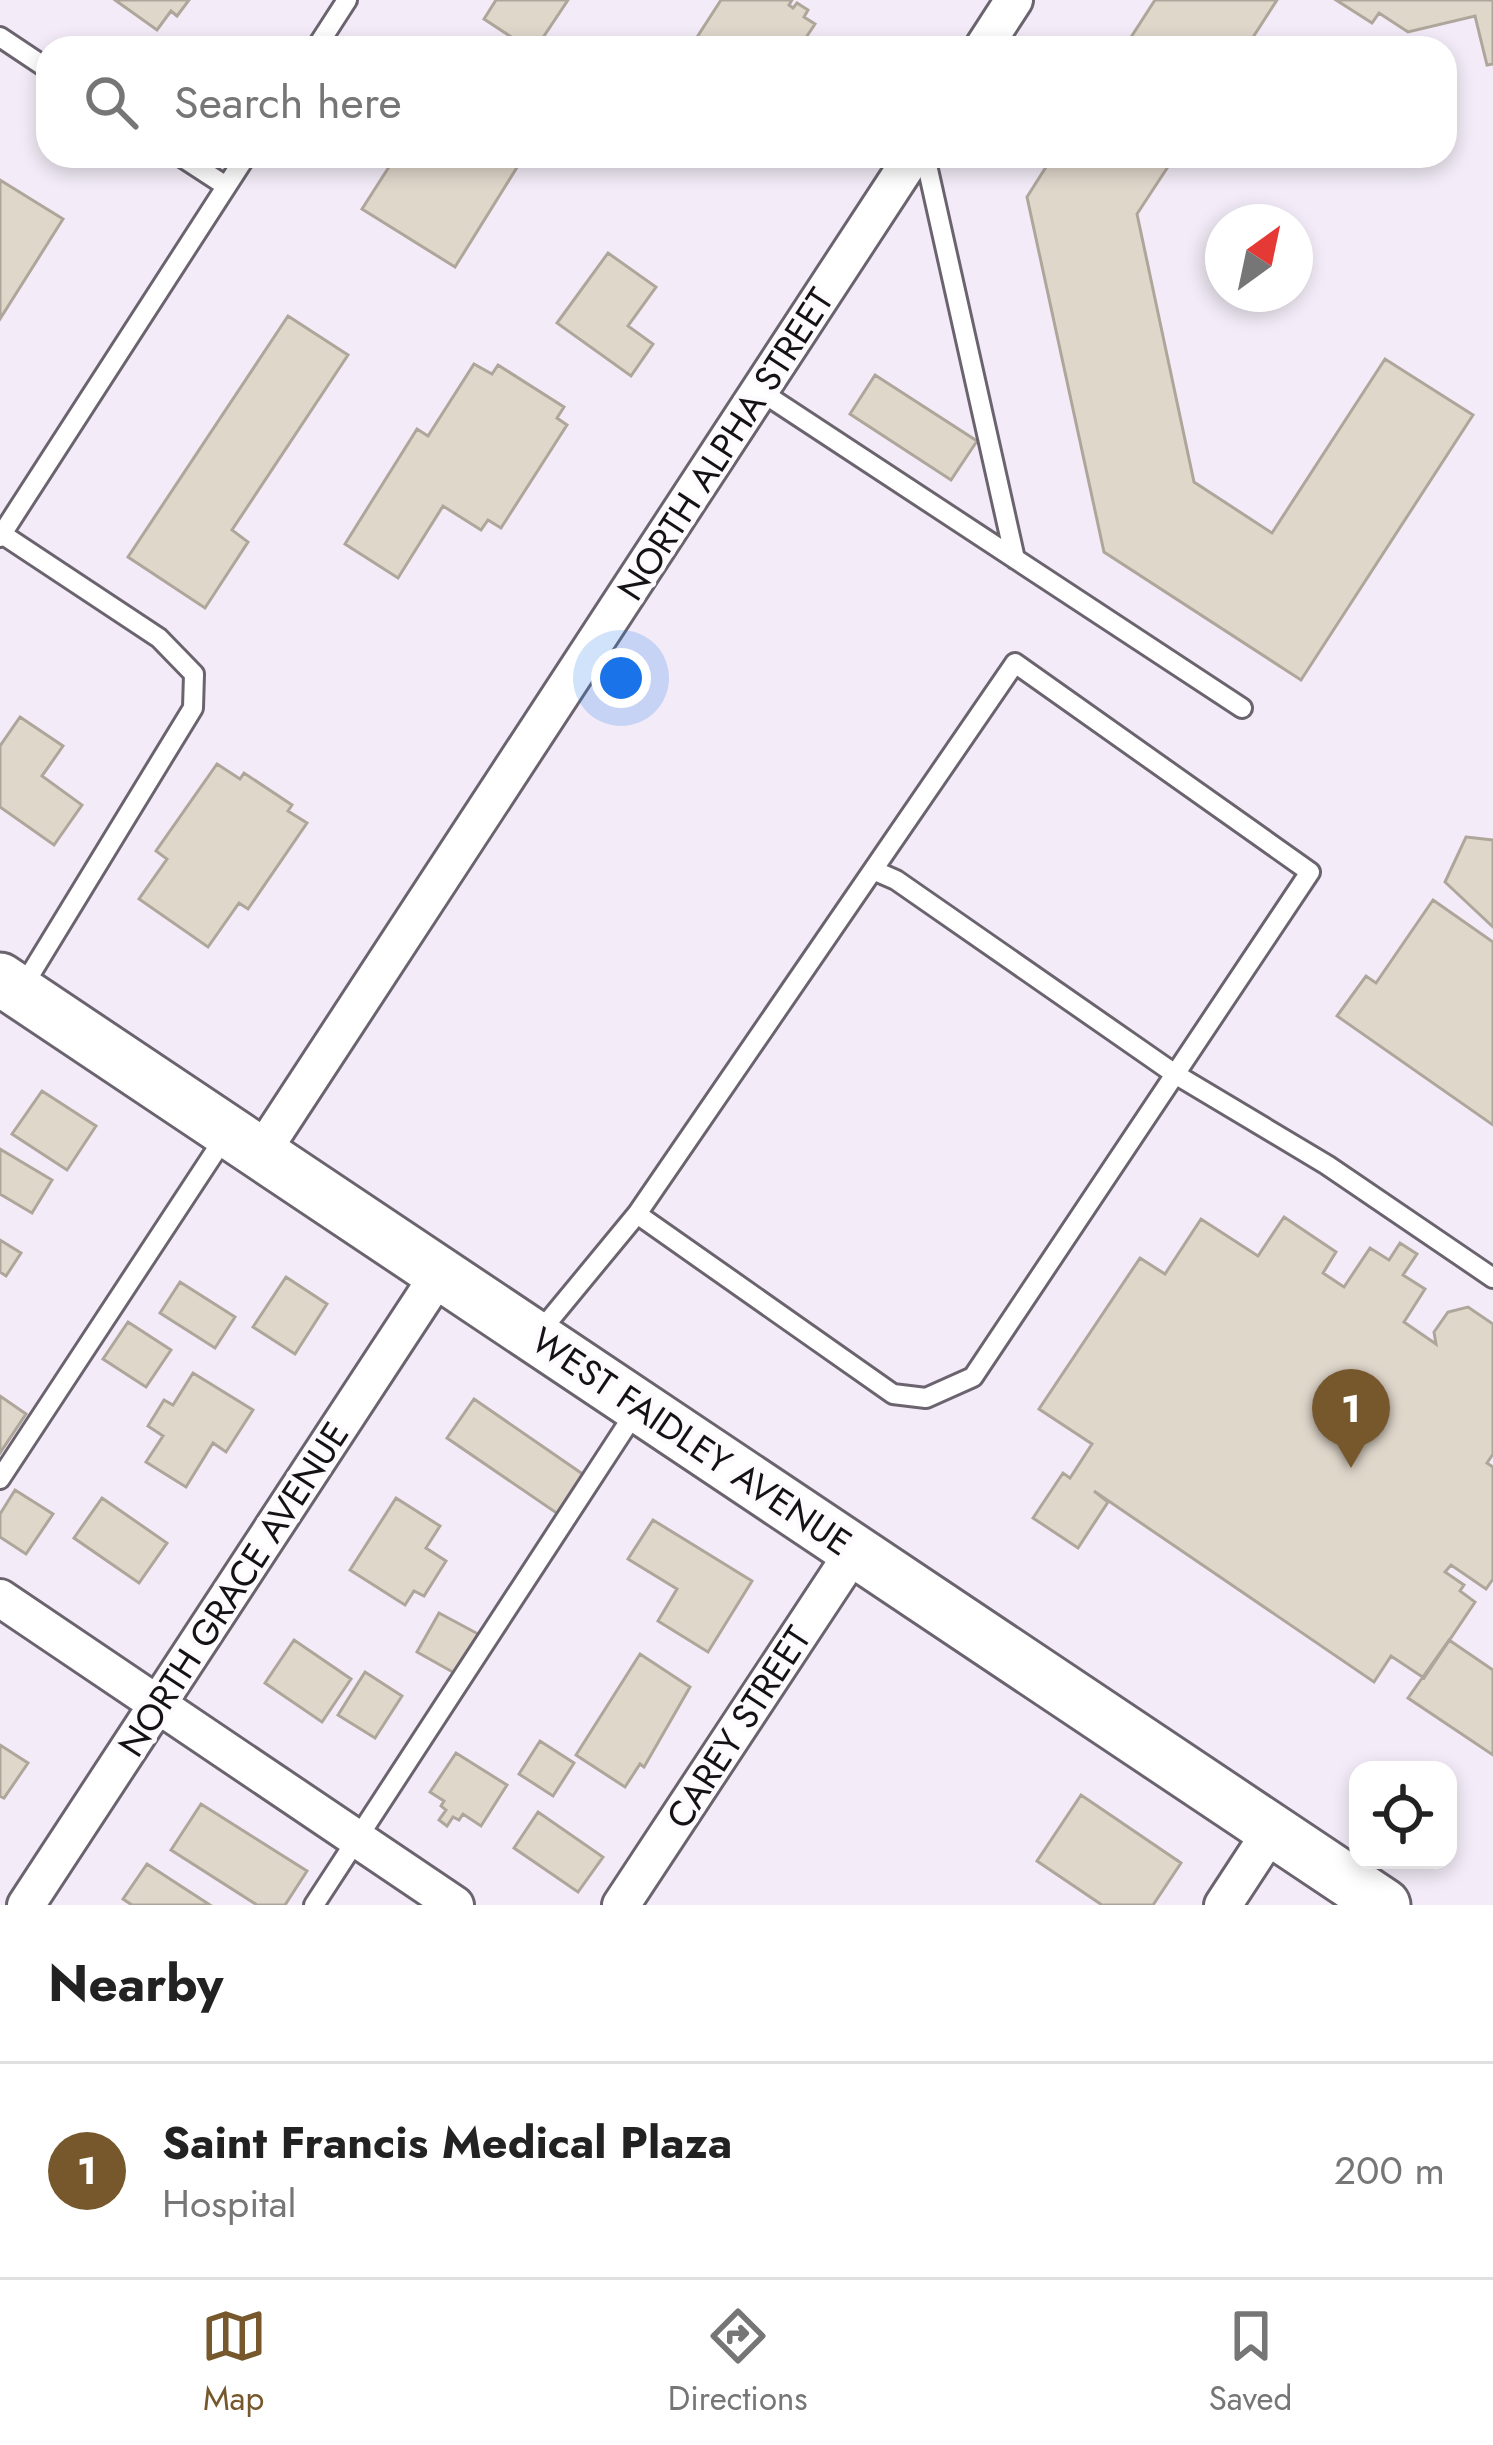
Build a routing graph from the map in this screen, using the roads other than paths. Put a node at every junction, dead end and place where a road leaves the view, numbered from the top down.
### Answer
1 (347, 0) edge
2 (1014, 0) edge
3 (324, 36) edge
4 (991, 36) edge
5 (0, 37) edge
6 (36, 61) edge
7 (198, 168) edge
8 (238, 168) edge
9 (905, 168) edge
10 (928, 168) edge
11 (226, 186) junction
12 (760, 391) junction
13 (1, 535) edge
14 (1015, 559) junction
15 (1242, 709) dead end
16 (873, 870) junction
17 (6, 997) edge
18 (1175, 1074) junction
19 (244, 1142) junction
20 (638, 1214) junction
21 (440, 1274) junction
22 (1493, 1278) edge
23 (536, 1336) junction
24 (640, 1406) junction
25 (0, 1479) edge
26 (855, 1550) junction
27 (0, 1598) edge
28 (156, 1703) junction
29 (1272, 1830) junction
30 (357, 1840) junction
31 (26, 1905) edge
32 (314, 1905) edge
33 (454, 1905) edge
34 (621, 1905) edge
35 (1223, 1905) edge
36 (1384, 1905) edge

1 - 3 lane
2 - 4 street
5 - 6 lane
7 - 11 lane
8 - 11 lane
9 - 12 street, NORTH ALPHA STREET
10 - 14 lane
11 - 13 lane
12 - 14 lane
12 - 19 street, NORTH ALPHA STREET
13 - 17 lane
14 - 15 lane
16 - 18 lane
16 - 18 lane
16 - 20 lane
17 - 19 street, WEST FAIDLEY AVENUE
18 - 20 lane
18 - 22 lane
19 - 21 street, WEST FAIDLEY AVENUE
19 - 25 lane
20 - 23 lane
21 - 23 street, WEST FAIDLEY AVENUE
21 - 28 street, NORTH GRACE AVENUE
23 - 24 street, WEST FAIDLEY AVENUE
24 - 26 street, WEST FAIDLEY AVENUE
24 - 30 lane
26 - 29 street, WEST FAIDLEY AVENUE
26 - 34 street, CAREY STREET
27 - 28 street
28 - 30 street
28 - 31 street, NORTH GRACE AVENUE
29 - 35 street
29 - 36 street, WEST FAIDLEY AVENUE
30 - 32 lane
30 - 33 street

